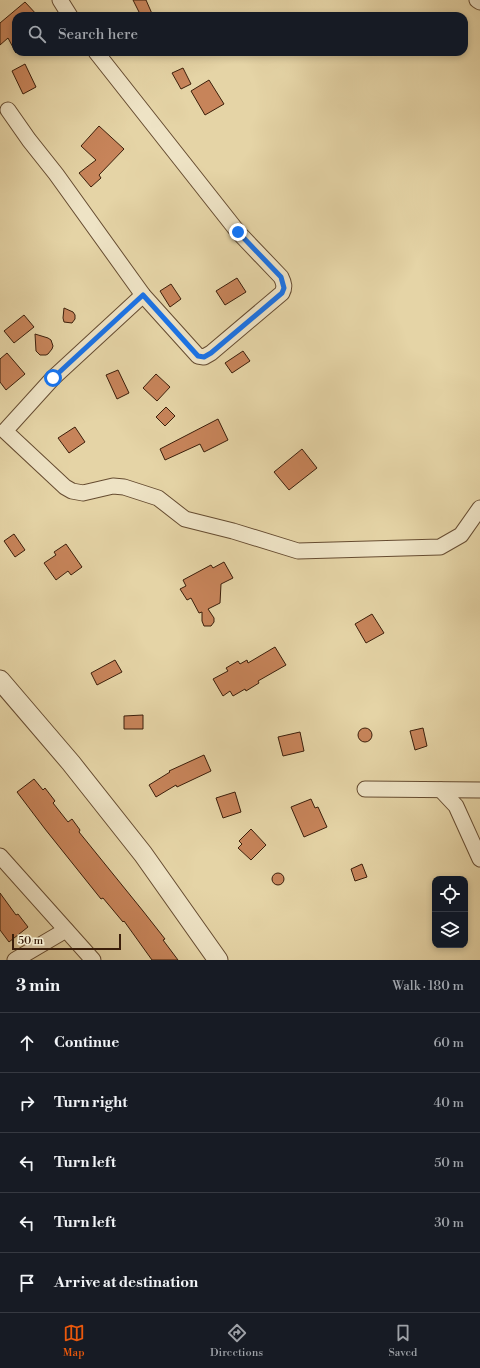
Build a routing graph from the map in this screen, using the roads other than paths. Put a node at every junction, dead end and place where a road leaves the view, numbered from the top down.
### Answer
1 (60, 0) edge
2 (477, 0) edge
3 (480, 2) edge
4 (68, 12) edge
5 (99, 56) edge
6 (8, 110) dead end
7 (143, 295) junction
8 (3, 427) edge
9 (480, 508) edge
10 (0, 680) edge
11 (365, 789) dead end
12 (441, 790) junction
13 (480, 790) edge
14 (0, 856) edge
15 (480, 859) edge
16 (66, 930) junction
17 (15, 960) edge
18 (93, 960) edge
19 (218, 960) edge

1 - 4 street
2 - 3 street
5 - 7 street
6 - 7 street
7 - 8 street
8 - 9 street
10 - 19 street
11 - 12 street
12 - 13 street
12 - 15 street
14 - 16 street
16 - 17 street
16 - 18 street

